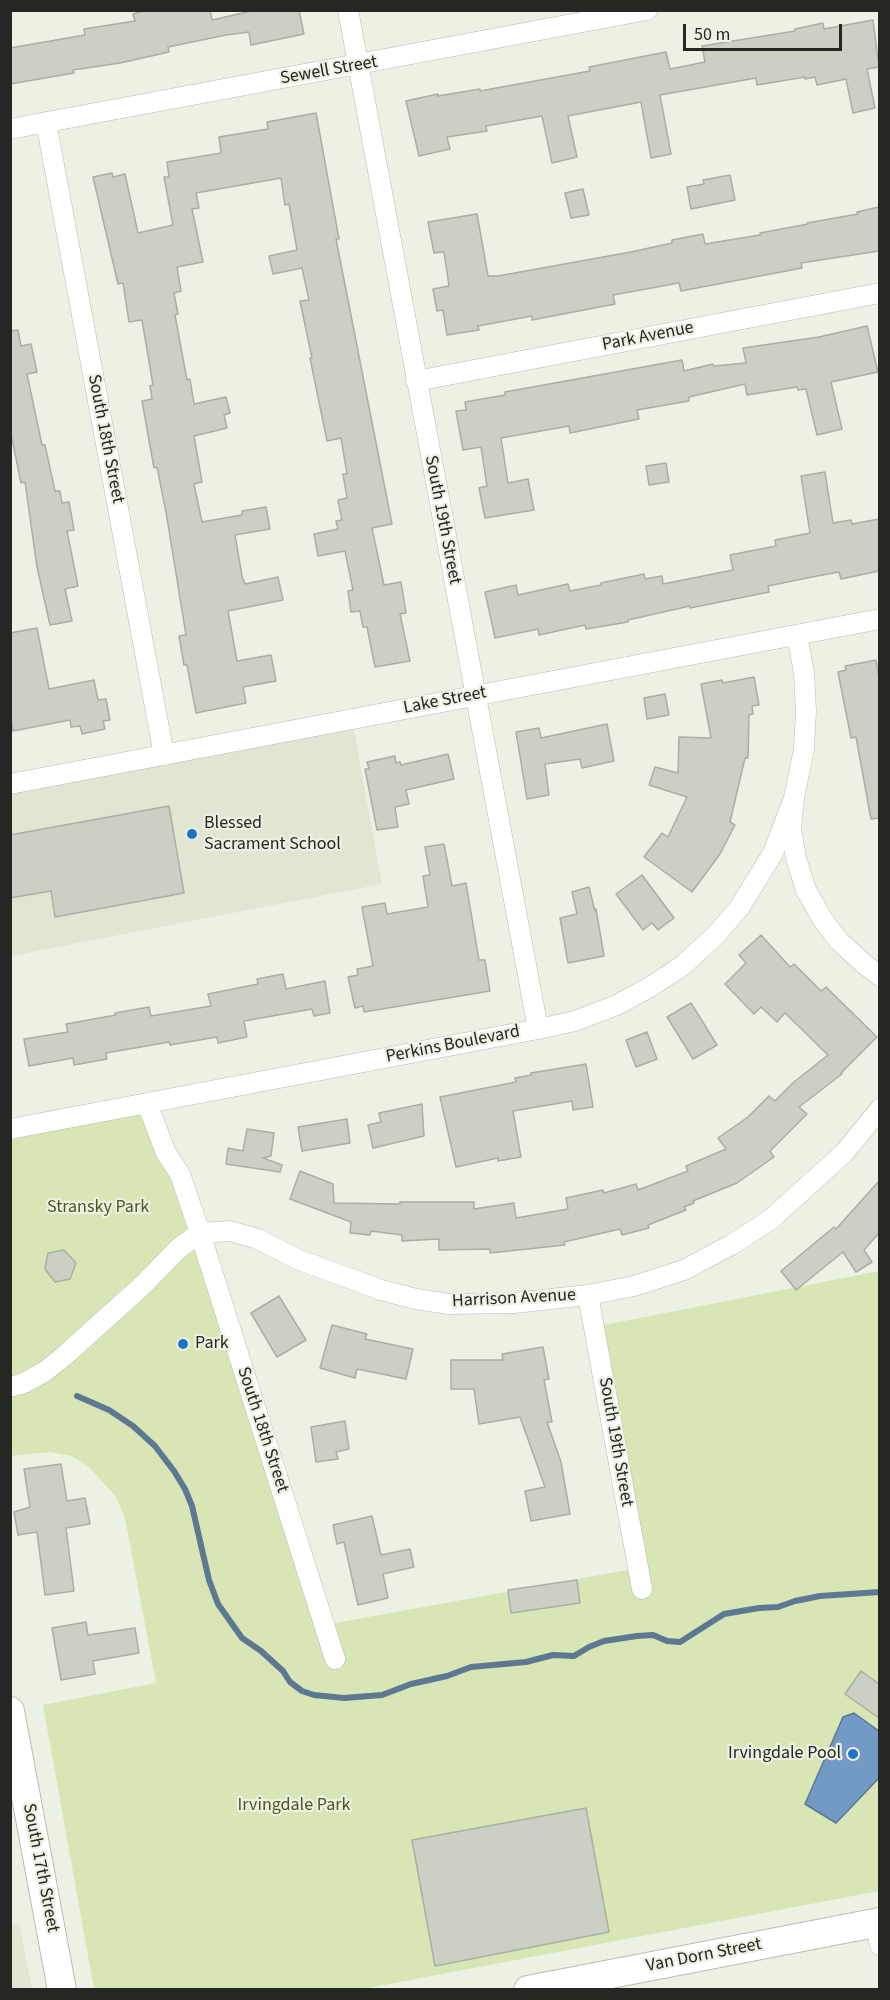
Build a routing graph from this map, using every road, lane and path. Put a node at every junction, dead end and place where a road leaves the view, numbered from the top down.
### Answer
1 (348, 10) edge
2 (647, 10) edge
3 (358, 65) junction
4 (46, 123) junction
5 (10, 129) edge
6 (879, 293) edge
7 (416, 381) junction
8 (879, 619) edge
9 (797, 634) junction
10 (475, 696) junction
11 (164, 755) junction
12 (10, 784) edge
13 (794, 798) junction
14 (879, 976) edge
15 (538, 1029) junction
16 (147, 1103) junction
17 (879, 1108) edge
18 (10, 1129) edge
19 (200, 1233) junction
20 (588, 1295) junction
21 (10, 1387) edge
22 (642, 1589) dead end
23 (335, 1659) dead end
24 (10, 1711) edge
25 (16, 1776) edge
26 (878, 1930) edge
27 (62, 1989) edge
28 (528, 1989) edge

1 - 3 street, South 19th Street
2 - 3 street, Sewell Street
3 - 4 street, Sewell Street
3 - 7 street, South 19th Street
4 - 5 street, Sewell Street
4 - 11 street, South 18th Street
6 - 7 street, Park Avenue
7 - 10 street, South 19th Street
8 - 9 street, Lake Street
9 - 10 street, Lake Street
9 - 13 street
10 - 11 street, Lake Street
10 - 15 street, South 19th Street
11 - 12 street, Lake Street
13 - 14 street
13 - 15 street, Perkins Boulevard
15 - 16 street, Perkins Boulevard
16 - 18 street, Perkins Boulevard
16 - 19 street, South 18th Street
17 - 20 street, Harrison Avenue
19 - 20 street, Harrison Avenue
19 - 21 street
19 - 23 street, South 18th Street
20 - 22 street, South 19th Street
24 - 25 main road, South 17th Street
25 - 27 main road, South 17th Street
26 - 28 main road, Van Dorn Street

